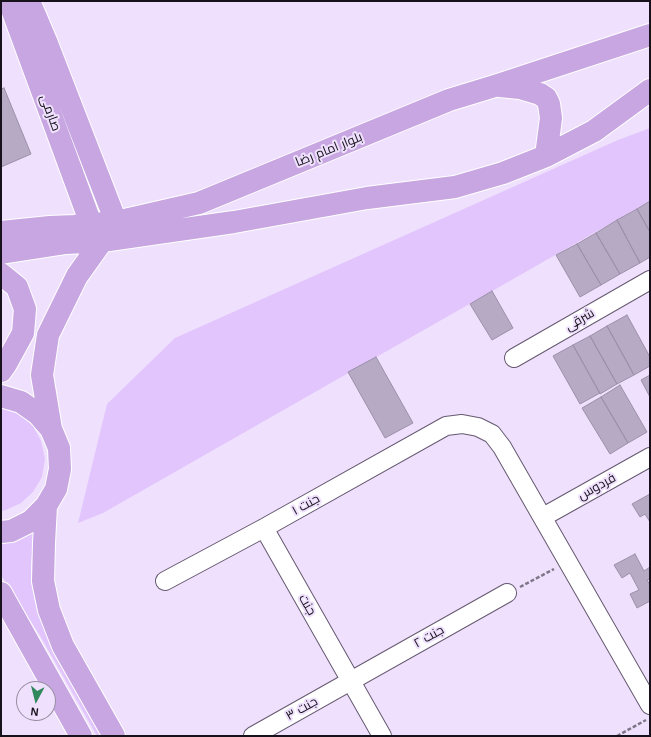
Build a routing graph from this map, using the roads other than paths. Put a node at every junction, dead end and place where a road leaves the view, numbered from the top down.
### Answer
1 (9, 1) edge
2 (29, 1) edge
3 (650, 35) edge
4 (36, 45) junction
5 (498, 86) junction
6 (650, 90) edge
7 (546, 156) junction
8 (116, 222) junction
9 (1, 223) edge
10 (50, 227) junction
11 (1, 232) edge
12 (97, 232) junction
13 (1, 253) edge
14 (1, 274) edge
15 (648, 285) edge
16 (514, 358) dead end
17 (1, 371) edge
18 (1, 396) edge
19 (51, 429) junction
20 (650, 457) edge
21 (46, 506) junction
22 (543, 517) junction
23 (264, 528) junction
24 (1, 532) edge
25 (165, 581) dead end
26 (1, 593) edge
27 (507, 593) road end
28 (350, 681) junction
29 (650, 705) edge
30 (81, 736) edge
31 (114, 736) edge
32 (253, 736) edge
33 (382, 736) edge

1 - 4 main road, صارمی
2 - 4 main road, صارمی
3 - 5 main road, بلوار امام رضا
4 - 8 main road, صارمی
4 - 12 main road, صارمی
5 - 7 main road
5 - 8 main road, بلوار امام رضا
6 - 7 main road, بلوار امام رضا
7 - 12 main road, بلوار امام رضا
8 - 12 main road, بلوار امام رضا
9 - 10 street
10 - 11 main road, بلوار امام رضا
10 - 12 main road, بلوار امام رضا
12 - 13 main road, بلوار امام رضا
12 - 19 main road
14 - 17 main road
15 - 16 street, شرقی
18 - 19 main road
19 - 21 main road
20 - 22 street, فردوس
21 - 24 main road
21 - 31 main road
22 - 23 street, جنت ۱
22 - 29 street
23 - 25 street, جنت ۱
23 - 28 street, جنت
26 - 30 main road
27 - 28 street, جنت ۲
28 - 32 street, جنت ۳
28 - 33 street, جنت

